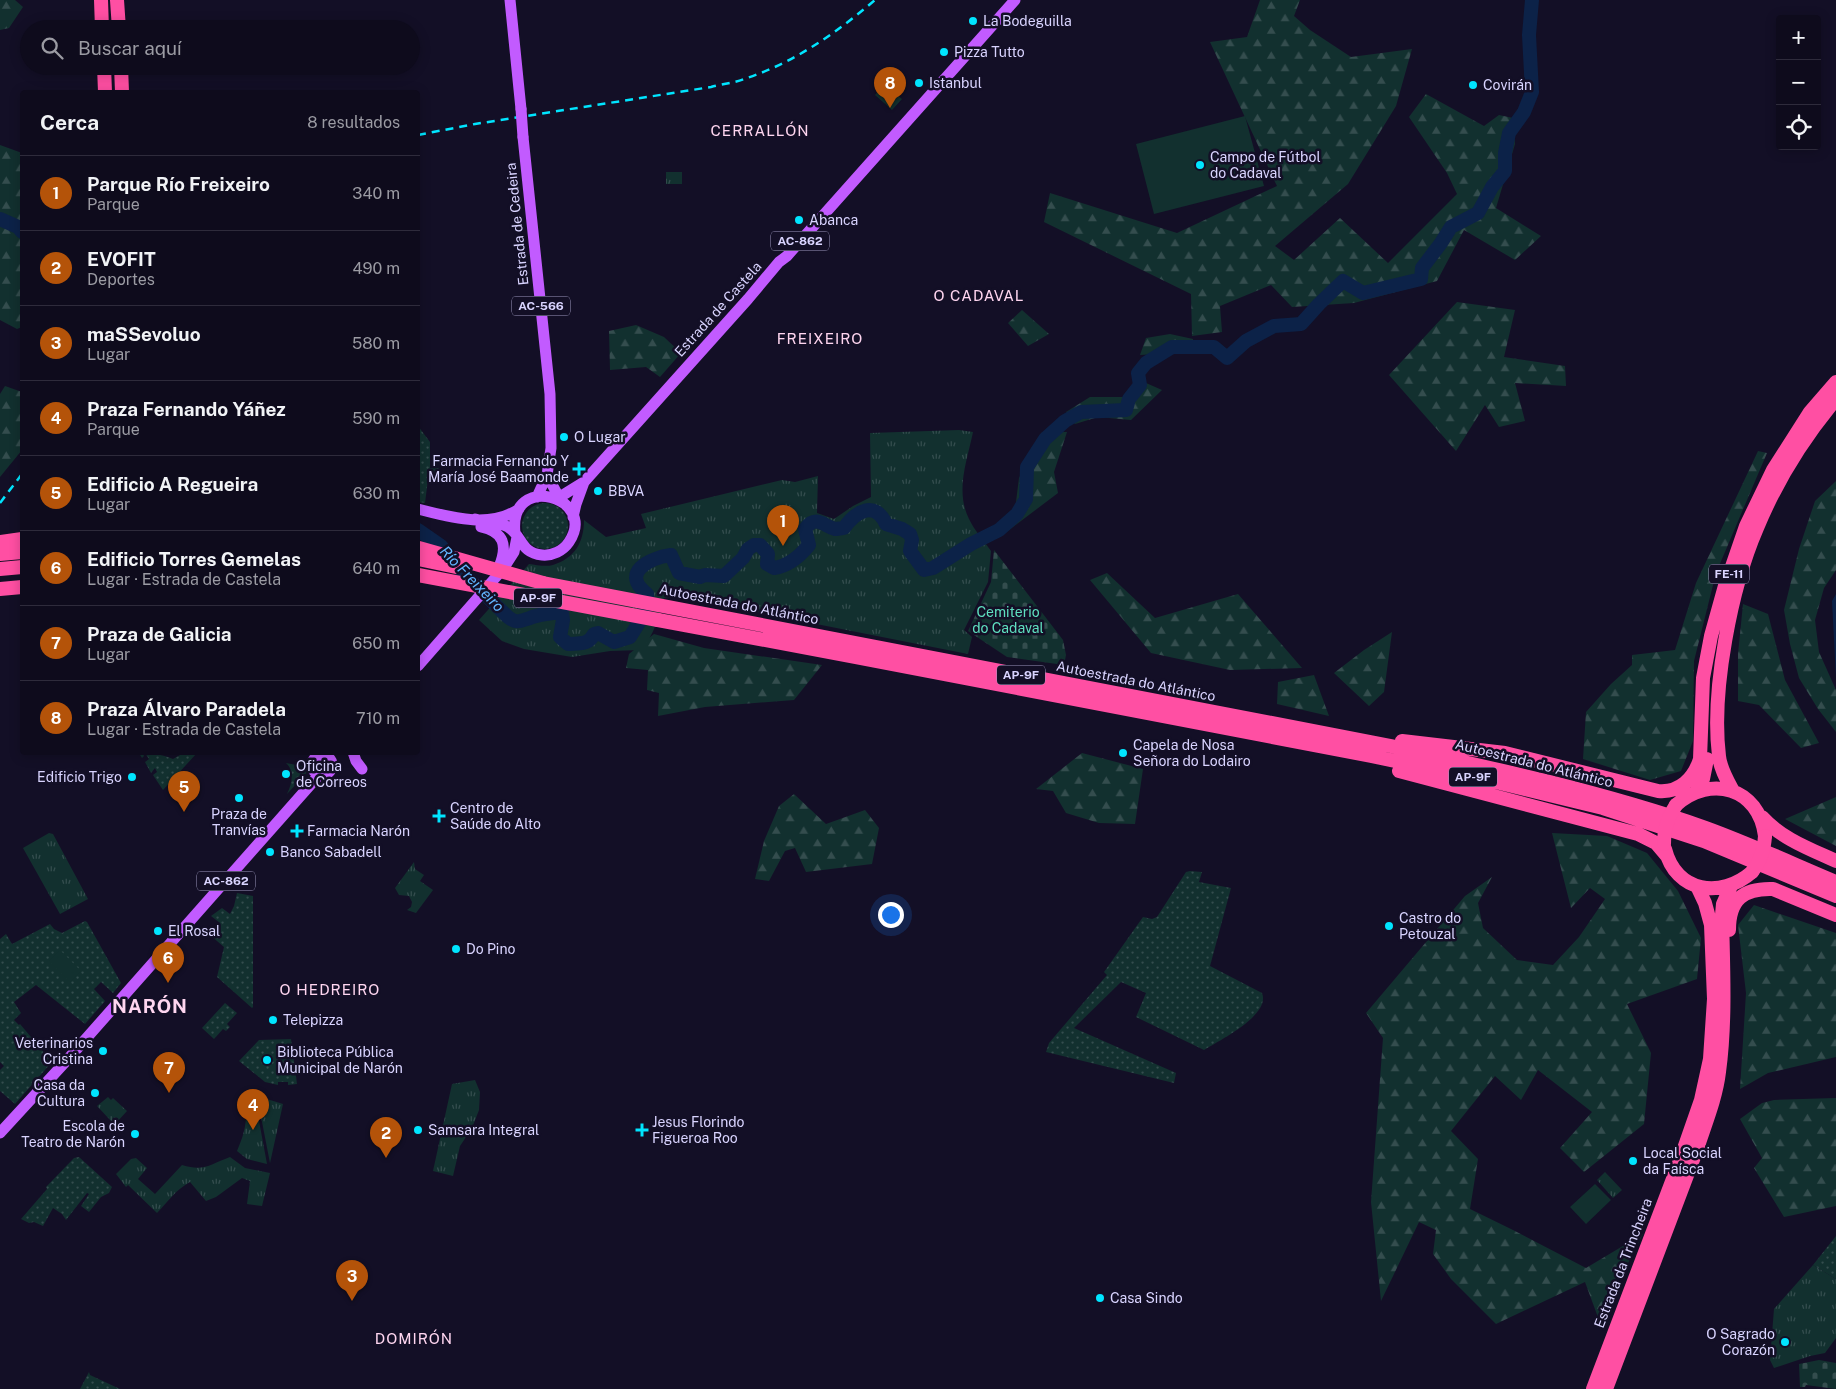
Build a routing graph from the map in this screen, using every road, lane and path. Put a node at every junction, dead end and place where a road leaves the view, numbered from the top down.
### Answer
1 (101, 0) edge
2 (117, 0) edge
3 (510, 0) edge
4 (1015, 0) edge
5 (102, 20) edge
6 (118, 20) edge
7 (104, 75) edge
8 (121, 75) edge
9 (105, 90) edge
10 (122, 90) edge
11 (1836, 382) edge
12 (1836, 399) edge
13 (547, 475) junction
14 (580, 485) junction
15 (556, 495) junction
16 (537, 496) junction
17 (420, 509) edge
18 (519, 509) junction
19 (454, 517) junction
20 (573, 518) junction
21 (475, 519) junction
22 (516, 535) junction
23 (20, 539) edge
24 (0, 542) edge
25 (20, 552) edge
26 (420, 552) edge
27 (0, 554) edge
28 (535, 554) junction
29 (20, 567) edge
30 (0, 569) edge
31 (499, 573) junction
32 (420, 575) edge
33 (1728, 576) junction
34 (420, 582) edge
35 (20, 587) edge
36 (0, 590) edge
37 (658, 620) junction
38 (832, 645) junction
39 (420, 664) edge
40 (929, 664) junction
41 (1128, 696) junction
42 (1218, 727) junction
43 (354, 755) edge
44 (335, 757) edge
45 (362, 769) dead end
46 (319, 775) junction
47 (1608, 778) junction
48 (1733, 791) junction
49 (1686, 798) junction
50 (1760, 815) junction
51 (1665, 850) junction
52 (1836, 861) edge
53 (1742, 880) junction
54 (1836, 882) edge
55 (1697, 886) junction
56 (1836, 896) edge
57 (1836, 913) edge
58 (1710, 1111) junction
59 (0, 1133) edge
60 (1593, 1389) edge
61 (1606, 1389) edge

1 - 5 highway
2 - 6 highway
3 - 13 main road, Estrada de Cedeira / AC-566, bridge
4 - 14 main road, Estrada de Castela / AC-862
7 - 9 highway
8 - 10 highway
11 - 33 highway, FE-11
12 - 48 highway, FE-11
13 - 15 main road
13 - 16 main road, AC-566
14 - 15 main road, AC-862
14 - 20 main road, AC-862
15 - 16 main road, AC-862
15 - 20 main road
16 - 18 main road
17 - 19 main road
18 - 21 main road
18 - 22 main road, AC-862
19 - 21 main road
19 - 31 main road
20 - 28 main road, AC-862
21 - 22 main road
22 - 28 main road
22 - 31 main road, AC-862
23 - 24 highway
25 - 27 highway
26 - 38 highway, Autoestrada do Atlántico / AP-9F, bridge
28 - 31 main road, AC-862
29 - 30 highway
31 - 39 main road, AC-862
32 - 37 highway, Autoestrada do Atlántico / AP-9F, bridge
33 - 47 highway, FE-11
33 - 49 highway, FE-11
34 - 37 highway, bridge
35 - 36 highway
37 - 38 highway, Autoestrada do Atlántico / AP-9F
38 - 40 highway, Autoestrada do Atlántico / AP-9F
40 - 41 highway, Autoestrada do Atlántico / AP-9F
40 - 42 highway, Autoestrada do Atlántico / AP-9F
41 - 47 highway
41 - 54 highway, Autoestrada do Atlántico / AP-9F
42 - 51 highway
42 - 56 highway, Autoestrada do Atlántico / AP-9F
43 - 45 main road
44 - 46 main road
44 - 46 main road
46 - 59 main road, AC-862
47 - 49 highway
48 - 49 highway
48 - 50 highway, Estrada da Trincheira
49 - 51 highway, FE-11, bridge
50 - 52 highway
50 - 53 highway, Estrada da Trincheira, bridge
51 - 55 highway
53 - 55 highway
53 - 57 highway
53 - 58 highway, Estrada da Trincheira
55 - 60 highway, Estrada da Trincheira
57 - 58 highway
58 - 61 highway, Estrada da Trincheira

